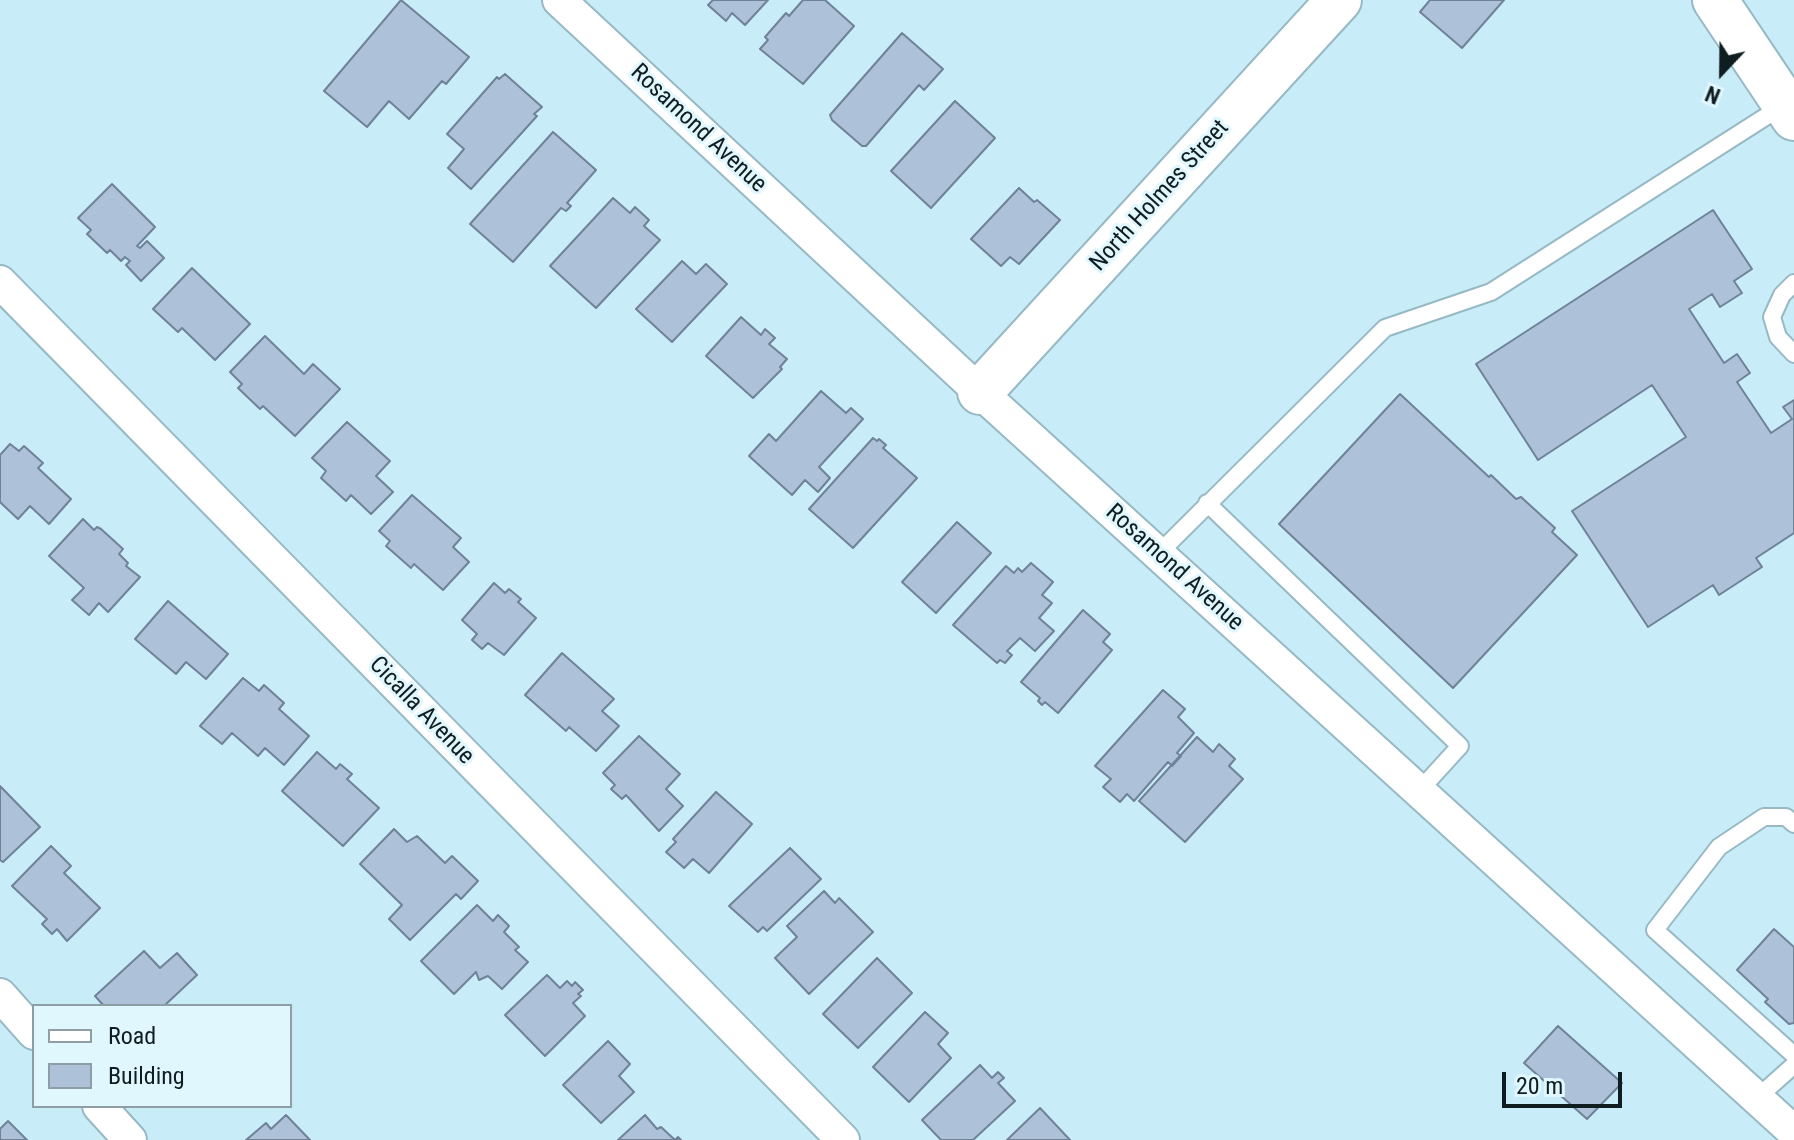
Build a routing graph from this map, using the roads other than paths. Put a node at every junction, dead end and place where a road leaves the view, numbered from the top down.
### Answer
1 (559, 0) edge
2 (1339, 0) edge
3 (1715, 0) edge
4 (1790, 111) edge
5 (0, 282) edge
6 (1794, 283) edge
7 (1794, 354) edge
8 (980, 392) junction
9 (1207, 503) junction
10 (1158, 554) junction
11 (1419, 791) junction
12 (1794, 824) edge
13 (0, 995) edge
14 (32, 1031) edge
15 (1794, 1055) edge
16 (1794, 1065) edge
17 (1757, 1098) junction
18 (101, 1108) edge
19 (1794, 1132) edge
20 (130, 1140) edge
21 (843, 1140) edge

1 - 8 street, Rosamond Avenue
2 - 8 street, North Holmes Street
3 - 4 street
4 - 9 lane
5 - 21 street, Cicalla Avenue
6 - 7 lane
8 - 10 street, Rosamond Avenue
9 - 10 lane
9 - 11 lane
10 - 11 street, Rosamond Avenue
11 - 17 street, Rosamond Avenue
12 - 15 lane
13 - 14 street
16 - 17 lane
17 - 19 street, Rosamond Avenue
18 - 20 street

